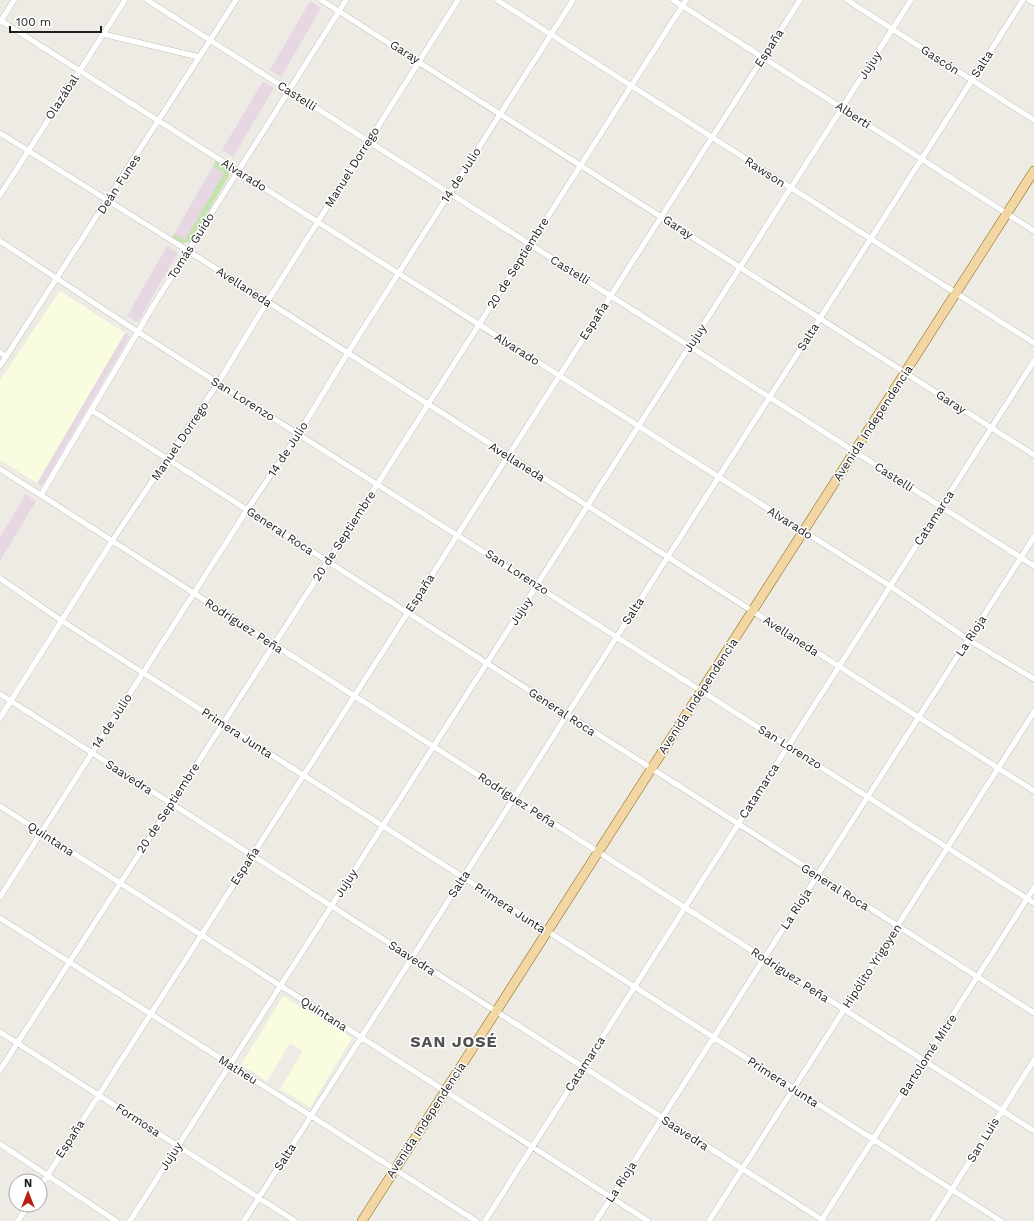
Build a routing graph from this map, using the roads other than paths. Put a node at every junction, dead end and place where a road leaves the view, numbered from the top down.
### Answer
1 (14, 0) edge
2 (125, 0) edge
3 (147, 0) edge
4 (236, 0) edge
5 (321, 0) edge
6 (346, 0) edge
7 (458, 0) edge
8 (497, 0) edge
9 (573, 0) edge
10 (673, 0) edge
11 (686, 0) edge
12 (800, 0) edge
13 (847, 0) edge
14 (911, 0) edge
15 (1023, 0) edge
16 (1029, 0) edge
17 (1034, 3) edge
18 (682, 6) junction
19 (339, 11) junction
20 (0, 21) edge
21 (892, 29) junction
22 (103, 34) junction
23 (551, 35) junction
24 (210, 40) junction
25 (199, 57) junction
26 (763, 57) junction
27 (419, 61) junction
28 (80, 70) junction
29 (972, 80) junction
30 (631, 86) junction
31 (288, 90) junction
32 (842, 108) junction
33 (501, 113) junction
34 (1034, 120) edge
35 (159, 121) junction
36 (0, 133) edge
37 (712, 138) junction
38 (369, 141) junction
39 (28, 151) junction
40 (922, 159) junction
41 (581, 164) junction
42 (239, 171) junction
43 (1034, 171) edge
44 (791, 188) junction
45 (450, 193) junction
46 (0, 195) edge
47 (108, 201) junction
48 (1007, 213) junction
49 (661, 216) junction
50 (318, 222) junction
51 (1034, 231) edge
52 (870, 239) junction
53 (0, 241) edge
54 (530, 244) junction
55 (188, 251) junction
56 (740, 267) junction
57 (398, 273) junction
58 (58, 279) junction
59 (956, 293) junction
60 (610, 296) junction
61 (267, 302) junction
62 (820, 318) junction
63 (479, 325) junction
64 (138, 332) junction
65 (1034, 343) edge
66 (690, 346) junction
67 (0, 352) edge
68 (347, 354) junction
69 (6, 356) junction
70 (1034, 361) edge
71 (0, 366) edge
72 (905, 372) junction
73 (559, 376) junction
74 (218, 383) junction
75 (770, 397) junction
76 (428, 405) junction
77 (91, 410) junction
78 (638, 426) junction
79 (992, 428) junction
80 (299, 433) junction
81 (854, 451) junction
82 (1034, 455) edge
83 (508, 456) junction
84 (168, 460) junction
85 (0, 469) edge
86 (718, 477) junction
87 (378, 483) junction
88 (40, 495) junction
89 (587, 506) junction
90 (941, 507) junction
91 (247, 510) junction
92 (803, 531) junction
93 (458, 534) junction
94 (1034, 537) edge
95 (112, 541) junction
96 (667, 557) junction
97 (1021, 558) junction
98 (327, 561) junction
99 (1034, 566) edge
100 (1, 579) edge
101 (537, 585) junction
102 (890, 586) junction
103 (194, 593) junction
104 (753, 612) junction
105 (407, 613) junction
106 (62, 621) junction
107 (617, 636) junction
108 (968, 640) junction
109 (273, 644) junction
110 (487, 664) junction
111 (839, 667) junction
112 (143, 673) junction
113 (1034, 679) edge
114 (701, 691) junction
115 (0, 694) edge
116 (354, 696) junction
117 (11, 702) junction
118 (1034, 712) edge
119 (567, 715) junction
120 (0, 718) edge
121 (918, 718) junction
122 (222, 724) junction
123 (788, 746) junction
124 (434, 747) junction
125 (92, 753) junction
126 (998, 768) junction
127 (651, 769) junction
128 (303, 775) junction
129 (1034, 792) edge
130 (868, 797) junction
131 (514, 798) junction
132 (171, 804) junction
133 (0, 806) edge
134 (738, 825) junction
135 (383, 826) junction
136 (41, 833) junction
137 (947, 848) junction
138 (598, 852) junction
139 (252, 856) junction
140 (817, 876) junction
141 (463, 877) junction
142 (120, 883) junction
143 (1034, 888) edge
144 (0, 897) edge
145 (1027, 899) junction
146 (1034, 903) edge
147 (331, 906) junction
148 (685, 907) junction
149 (0, 918) edge
150 (897, 926) junction
151 (547, 931) junction
152 (201, 935) junction
153 (412, 958) junction
154 (765, 958) junction
155 (69, 962) junction
156 (977, 977) junction
157 (280, 986) junction
158 (634, 987) junction
159 (844, 1010) junction
160 (496, 1011) junction
161 (150, 1014) junction
162 (1034, 1014) edge
163 (0, 1032) edge
164 (361, 1037) junction
165 (714, 1038) junction
166 (17, 1043) junction
167 (1034, 1060) edge
168 (924, 1061) junction
169 (230, 1065) junction
170 (584, 1066) junction
171 (0, 1070) edge
172 (794, 1089) junction
173 (445, 1091) junction
174 (99, 1095) junction
175 (1002, 1110) junction
176 (311, 1116) junction
177 (662, 1118) junction
178 (1034, 1131) edge
179 (874, 1140) junction
180 (0, 1144) edge
181 (178, 1146) junction
182 (532, 1147) junction
183 (742, 1169) junction
184 (395, 1170) junction
185 (45, 1173) edge
186 (48, 1175) joint
187 (952, 1190) junction
188 (259, 1198) junction
189 (611, 1198) junction
190 (116, 1221) edge
191 (130, 1221) edge
192 (244, 1221) edge
193 (296, 1221) edge
194 (362, 1221) edge
195 (476, 1221) edge
196 (485, 1221) edge
197 (596, 1221) edge
198 (648, 1221) edge
199 (709, 1221) edge
200 (823, 1221) edge
201 (932, 1221) edge
202 (1001, 1221) edge

1 - 20 street
2 - 22 street, Olazábal
3 - 24 street, Castelli
4 - 24 street, Deán Funes
5 - 19 street, Garay
6 - 19 street, Tomás Guido
7 - 27 street, Manuel Dorrego
8 - 23 street, Rawson
9 - 23 street, 14 de Julio
10 - 18 street, Alberti
11 - 18 street, 20 de Septiembre
12 - 26 street, España
13 - 21 street, Gascón
14 - 21 street, Jujuy
15 - 29 street, Salta
16 - 17 street
18 - 26 street, Alberti
18 - 30 street, 20 de Septiembre
19 - 27 street, Garay
19 - 31 street, Tomás Guido
20 - 28 street, Alvarado
21 - 29 street, Gascón
21 - 32 street, Jujuy
22 - 25 street
22 - 28 street, Olazábal
23 - 30 street, Rawson
23 - 33 street, 14 de Julio
24 - 25 street, Deán Funes
24 - 31 street, Castelli
25 - 35 street, Deán Funes
26 - 32 street, Alberti
26 - 37 street, España
27 - 33 street, Garay
27 - 38 street, Manuel Dorrego
28 - 35 street, Alvarado
28 - 39 street, Olazábal
29 - 34 street, Gascón
29 - 40 street, Salta
30 - 37 street, Rawson
30 - 41 street, 20 de Septiembre
31 - 38 street, Castelli
31 - 42 street, Tomás Guido
32 - 40 street, Alberti
32 - 44 street, Jujuy
33 - 41 street, Garay
33 - 45 street, 14 de Julio
35 - 42 street, Alvarado
35 - 47 street, Deán Funes
36 - 39 street, Avellaneda
37 - 44 street, Rawson
37 - 49 street, España
38 - 45 street, Castelli
38 - 50 street, Manuel Dorrego
39 - 46 street, Olazábal
39 - 47 street, Avellaneda
40 - 48 street, Alberti
40 - 52 street, Salta
41 - 49 street, Garay
41 - 54 street, 20 de Septiembre
42 - 50 street, Alvarado
42 - 55 street, Tomás Guido
43 - 48 main road, Avenida Independencia
44 - 52 street, Rawson
44 - 56 street, Jujuy
45 - 54 street, Castelli
45 - 57 street, 14 de Julio
47 - 55 street, Avellaneda
47 - 58 street, Deán Funes
48 - 51 street, Alberti
48 - 59 main road, Avenida Independencia
49 - 56 street, Garay
49 - 60 street, España
50 - 57 street, Alvarado
50 - 61 street, Manuel Dorrego
52 - 59 street, Rawson
52 - 62 street, Salta
53 - 58 street, San Lorenzo
54 - 60 street, Castelli
54 - 63 street, 20 de Septiembre
55 - 61 street, Avellaneda
55 - 64 street, Tomás Guido
56 - 62 street, Garay
56 - 66 street, Jujuy
57 - 63 street, Alvarado
57 - 68 street, 14 de Julio
58 - 64 street, San Lorenzo
58 - 69 street, Deán Funes
59 - 65 street, Rawson
59 - 72 main road, Avenida Independencia
60 - 66 street, Castelli
60 - 73 street, España
61 - 68 street, Avellaneda
61 - 74 street, Manuel Dorrego
62 - 72 street, Garay
62 - 75 street, Salta
63 - 73 street, Alvarado
63 - 76 street, 20 de Septiembre
64 - 74 street, San Lorenzo
64 - 77 street, Tomás Guido
66 - 75 street, Castelli
66 - 78 street, Jujuy
67 - 69 street
68 - 76 street, Avellaneda
68 - 80 street, 14 de Julio
69 - 71 street, Deán Funes
70 - 79 street, Catamarca
72 - 79 street, Garay
72 - 81 main road, Avenida Independencia
73 - 78 street, Alvarado
73 - 83 street, España
74 - 80 street, San Lorenzo
74 - 84 street, Manuel Dorrego
75 - 81 street, Castelli
75 - 86 street, Salta
76 - 83 street, Avellaneda
76 - 87 street, 20 de Septiembre
77 - 84 street, General Roca
77 - 88 street, Tomás Guido
78 - 86 street, Alvarado
78 - 89 street, Jujuy
79 - 82 street, Garay
79 - 90 street, Catamarca
80 - 87 street, San Lorenzo
80 - 91 street, 14 de Julio
81 - 90 street, Castelli
81 - 92 main road, Avenida Independencia
83 - 89 street, Avellaneda
83 - 93 street, España
84 - 91 street, General Roca
84 - 95 street, Manuel Dorrego
85 - 88 street, Rodríguez Peña
86 - 92 street, Alvarado
86 - 96 street, Salta
87 - 93 street, San Lorenzo
87 - 98 street, 20 de Septiembre
88 - 95 street, Rodríguez Peña
89 - 96 street, Avellaneda
89 - 101 street, Jujuy
90 - 97 street, Castelli
90 - 102 street, Catamarca
91 - 98 street, General Roca
91 - 103 street, 14 de Julio
92 - 102 street, Alvarado
92 - 104 main road, Avenida Independencia
93 - 101 street, San Lorenzo
93 - 105 street, España
94 - 97 street, La Rioja
95 - 103 street, Rodríguez Peña
95 - 106 street, Manuel Dorrego
96 - 104 street, Avellaneda
96 - 107 street, Salta
97 - 99 street, Castelli
97 - 108 street, La Rioja
98 - 105 street, General Roca
98 - 109 street, 20 de Septiembre
100 - 106 street, Primera Junta
101 - 107 street, San Lorenzo
101 - 110 street, Jujuy
102 - 108 street, Alvarado
102 - 111 street, Catamarca
103 - 109 street, Rodríguez Peña
103 - 112 street, 14 de Julio
104 - 111 street, Avellaneda
104 - 114 main road, Avenida Independencia
105 - 110 street, General Roca
105 - 116 street, España
106 - 112 street, Primera Junta
106 - 117 street, Manuel Dorrego
107 - 114 street, San Lorenzo
107 - 119 street, Salta
108 - 113 street, Alvarado
108 - 121 street, La Rioja
109 - 116 street, Rodríguez Peña
109 - 122 street, 20 de Septiembre
110 - 119 street, General Roca
110 - 124 street, Jujuy
111 - 121 street, Avellaneda
111 - 123 street, Catamarca
112 - 122 street, Primera Junta
112 - 125 street, 14 de Julio
114 - 123 street, San Lorenzo
114 - 127 main road, Avenida Independencia
115 - 117 street, Saavedra
116 - 124 street, Rodríguez Peña
116 - 128 street, España
117 - 120 street, Manuel Dorrego
117 - 125 street, Saavedra
118 - 126 street, Hipólito Yrigoyen
119 - 127 street, General Roca
119 - 131 street, Salta
121 - 126 street, Avellaneda
121 - 130 street, La Rioja
122 - 128 street, Primera Junta
122 - 132 street, 20 de Septiembre
123 - 130 street, San Lorenzo
123 - 134 street, Catamarca
124 - 131 street, Rodríguez Peña
124 - 135 street, Jujuy
125 - 132 street, Saavedra
125 - 136 street, 14 de Julio
126 - 129 street, Avellaneda
126 - 137 street, Hipólito Yrigoyen
127 - 134 street, General Roca
127 - 138 main road, Avenida Independencia
128 - 135 street, Primera Junta
128 - 139 street, España
130 - 137 street, San Lorenzo
130 - 140 street, La Rioja
131 - 138 street, Rodríguez Peña
131 - 141 street, Salta
132 - 139 street, Saavedra
132 - 142 street, 20 de Septiembre
133 - 136 street, Quintana
134 - 140 street, General Roca
134 - 148 street, Catamarca
135 - 141 street, Primera Junta
135 - 147 street, Jujuy
136 - 142 street, Quintana
136 - 144 street, 14 de Julio
137 - 145 street, San Lorenzo
137 - 150 street, Hipólito Yrigoyen
138 - 148 street, Rodríguez Peña
138 - 151 main road, Avenida Independencia
139 - 147 street, Saavedra
139 - 152 street, España
140 - 150 street, General Roca
140 - 154 street, La Rioja
141 - 151 street, Primera Junta
141 - 153 street, Salta
142 - 152 street, Quintana
142 - 155 street, 20 de Septiembre
143 - 145 street, Bartolomé Mitre
145 - 146 street, San Lorenzo
145 - 156 street, Bartolomé Mitre
147 - 153 street, Saavedra
147 - 157 street, Jujuy
148 - 154 street, Rodríguez Peña
148 - 158 street, Catamarca
149 - 155 street, Matheu
150 - 156 street, General Roca
150 - 159 street, Hipólito Yrigoyen
151 - 158 street, Primera Junta
151 - 160 main road, Avenida Independencia
152 - 157 street, Quintana
152 - 161 street, España
153 - 160 street, Saavedra
153 - 164 street, Salta
154 - 159 street, Rodríguez Peña
154 - 165 street, La Rioja
155 - 161 street, Matheu
155 - 166 street, 20 de Septiembre
156 - 162 street, General Roca
156 - 168 street, Bartolomé Mitre
157 - 164 street, Quintana
157 - 169 street, Jujuy
158 - 165 street, Primera Junta
158 - 170 street, Catamarca
159 - 168 street, Rodríguez Peña
159 - 172 street, Hipólito Yrigoyen
160 - 170 street, Saavedra
160 - 173 main road, Avenida Independencia
161 - 169 street, Matheu
161 - 174 street, España
163 - 166 street, Formosa
164 - 173 street, Quintana
164 - 176 street, Salta
165 - 172 street, Primera Junta
165 - 177 street, La Rioja
166 - 171 street, 20 de Septiembre
166 - 174 street, Formosa
167 - 175 street, San Luis
168 - 175 street, Rodríguez Peña
168 - 179 street, Bartolomé Mitre
169 - 176 street, Matheu
169 - 181 street, Jujuy
170 - 177 street, Saavedra
170 - 182 street, Catamarca
172 - 179 street, Primera Junta
172 - 183 street, Hipólito Yrigoyen
173 - 182 street, Quintana
173 - 184 main road, Avenida Independencia
174 - 181 street, Formosa
174 - 186 street, España
175 - 178 street, Rodríguez Peña
175 - 187 street, San Luis
176 - 184 street, Matheu
176 - 188 street, Salta
177 - 183 street, Saavedra
177 - 189 street, La Rioja
179 - 187 street, Primera Junta
179 - 200 street, Bartolomé Mitre
180 - 185 street
181 - 188 street, Formosa
181 - 191 street, Jujuy
182 - 189 street, Quintana
182 - 196 street, Catamarca
183 - 199 street, Hipólito Yrigoyen
183 - 200 street, Saavedra
184 - 194 main road, Avenida Independencia
184 - 195 street, Matheu
186 - 190 street
187 - 201 street, San Luis
187 - 202 street, Primera Junta
188 - 192 street, Salta
188 - 193 street, Formosa
189 - 197 street, La Rioja
189 - 198 street, Quintana

